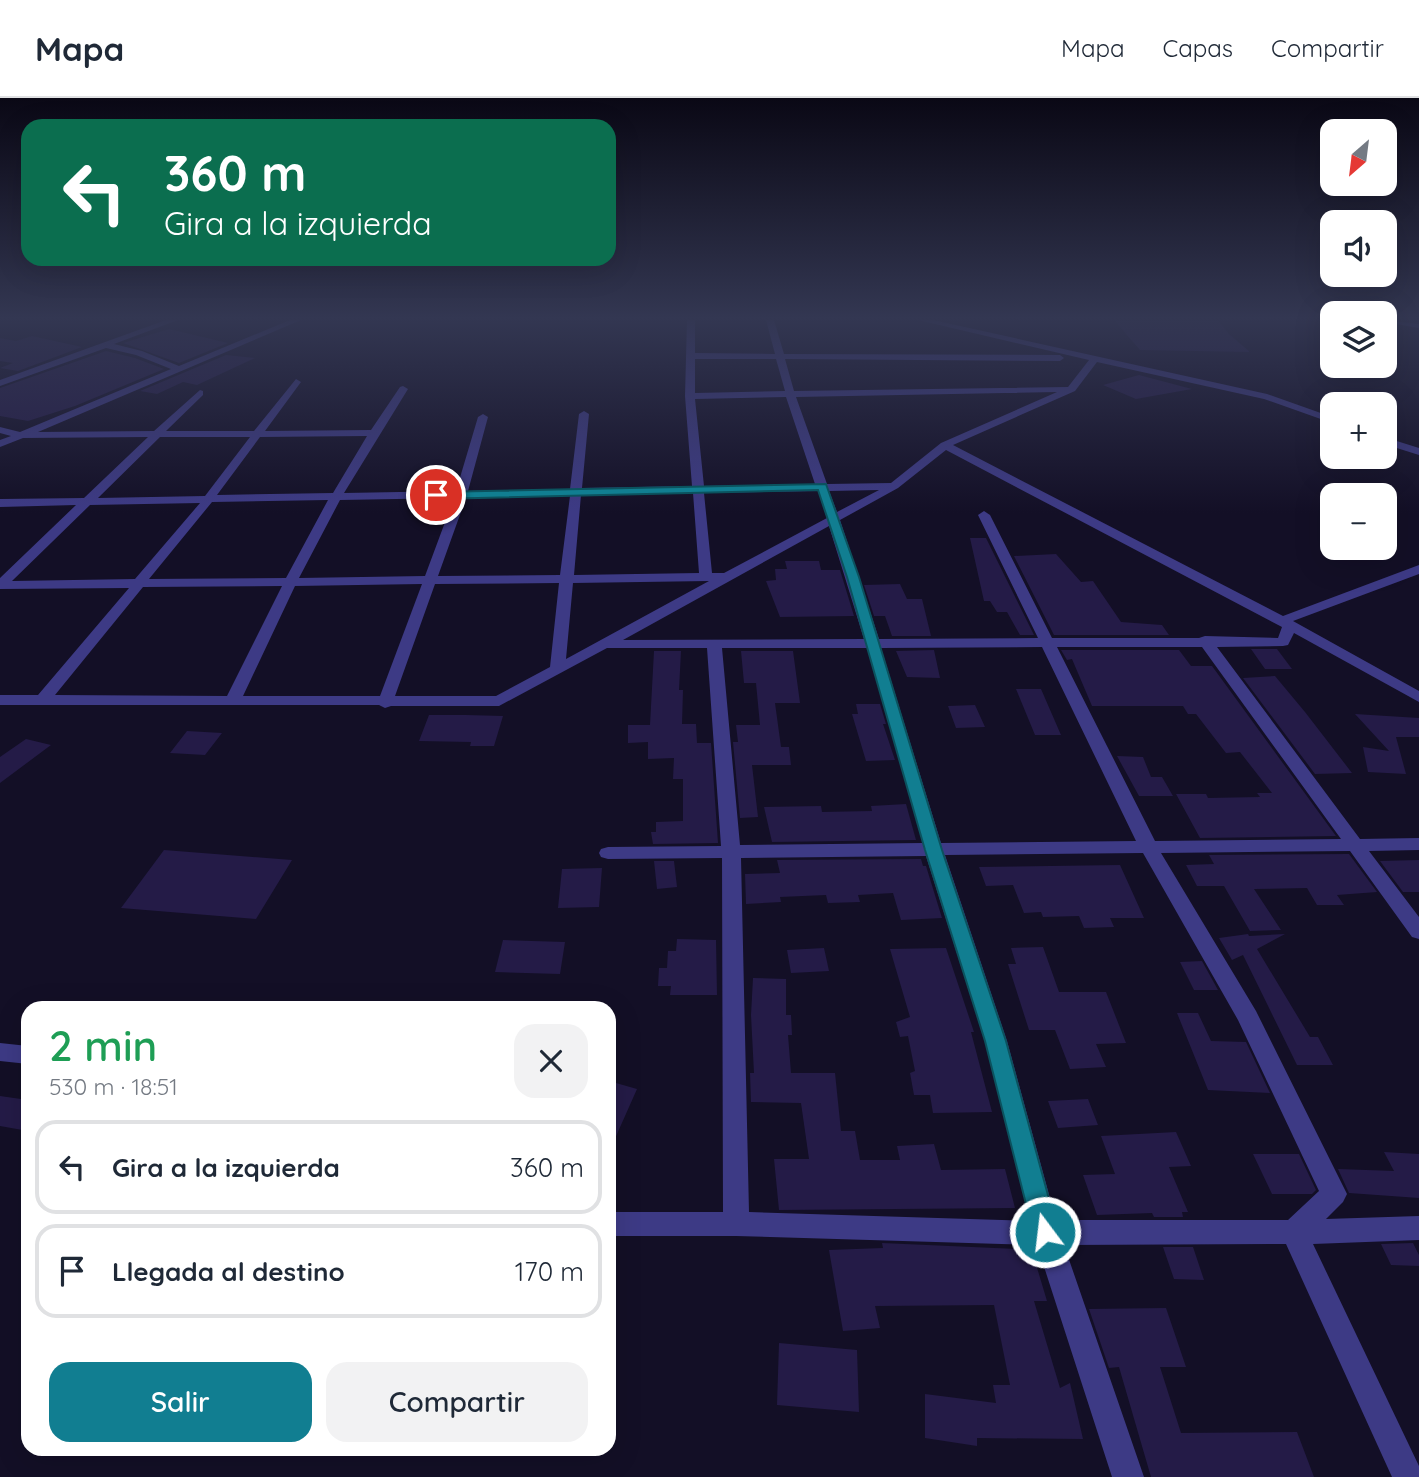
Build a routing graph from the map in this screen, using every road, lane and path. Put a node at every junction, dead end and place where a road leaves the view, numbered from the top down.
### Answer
1 (142, 384) edge
2 (294, 384) edge
3 (690, 384) edge
4 (787, 384) edge
5 (1075, 384) edge
6 (1211, 384) edge
7 (1072, 388) junction
8 (402, 389) dead end
9 (200, 393) dead end
10 (790, 394) junction
11 (690, 396) junction
12 (584, 414) dead end
13 (1320, 416) edge
14 (483, 417) dead end
15 (0, 430) edge
16 (258, 433) junction
17 (373, 433) junction
18 (157, 434) junction
19 (21, 435) junction
20 (0, 444) edge
21 (945, 445) junction
22 (1397, 445) edge
23 (1419, 453) edge
24 (822, 486) junction
25 (894, 486) junction
26 (699, 489) junction
27 (577, 491) junction
28 (461, 495) junction
29 (336, 497) junction
30 (208, 499) junction
31 (87, 500) junction
32 (0, 503) edge
33 (984, 515) dead end
34 (833, 520) junction
35 (1419, 569) edge
36 (706, 575) junction
37 (726, 576) junction
38 (567, 578) junction
39 (431, 579) junction
40 (290, 581) junction
41 (139, 583) junction
42 (1287, 622) junction
43 (1205, 640) junction
44 (1048, 643) junction
45 (600, 644) junction
46 (873, 644) junction
47 (714, 645) junction
48 (557, 669) junction
49 (1419, 697) edge
50 (0, 700) edge
51 (42, 701) junction
52 (232, 702) junction
53 (385, 703) junction
54 (1419, 844) edge
55 (1355, 845) junction
56 (1149, 848) junction
57 (934, 850) junction
58 (731, 852) junction
59 (608, 853) dead end
60 (1419, 932) edge
61 (0, 1052) edge
62 (21, 1054) edge
63 (616, 1224) edge
64 (736, 1224) junction
65 (1419, 1228) edge
66 (1045, 1232) junction
67 (1294, 1232) junction
68 (1128, 1477) edge
69 (1408, 1477) edge

1 - 19 street
2 - 16 street
3 - 11 street
4 - 10 street
5 - 7 street
6 - 13 street
7 - 10 street
7 - 21 street
8 - 17 street
9 - 18 street
10 - 11 street
10 - 24 street
11 - 26 street
12 - 27 street
14 - 28 street
15 - 19 street
16 - 17 street
16 - 18 street
16 - 30 street
17 - 29 street
18 - 19 street
18 - 31 street
19 - 20 street
21 - 25 street
21 - 42 street
22 - 23 street
24 - 25 street
24 - 26 street
24 - 34 street
25 - 34 street
26 - 27 street
26 - 36 street
27 - 28 street
27 - 38 street
28 - 29 street
28 - 39 street
29 - 30 street
29 - 40 street
30 - 31 street
30 - 41 street
31 - 32 street
31 - 41 street
33 - 44 street
34 - 37 street
34 - 46 street
35 - 42 street
36 - 37 street
36 - 38 street
37 - 45 street
38 - 39 street
38 - 48 street
39 - 40 street
39 - 53 street
40 - 41 street
40 - 52 street
41 - 51 street
42 - 43 street
42 - 49 street
43 - 44 street
43 - 55 street
44 - 46 street
44 - 56 street
45 - 47 street
45 - 48 street
46 - 47 street
46 - 57 street
47 - 58 street
48 - 53 street
50 - 51 street
51 - 52 street
52 - 53 street
54 - 55 street
55 - 56 street
55 - 60 street
56 - 57 street
56 - 67 street
57 - 58 street
57 - 66 street
58 - 59 street
58 - 64 street
61 - 62 street
63 - 64 street
64 - 66 street
65 - 67 street
66 - 67 street
66 - 68 street
67 - 69 street

